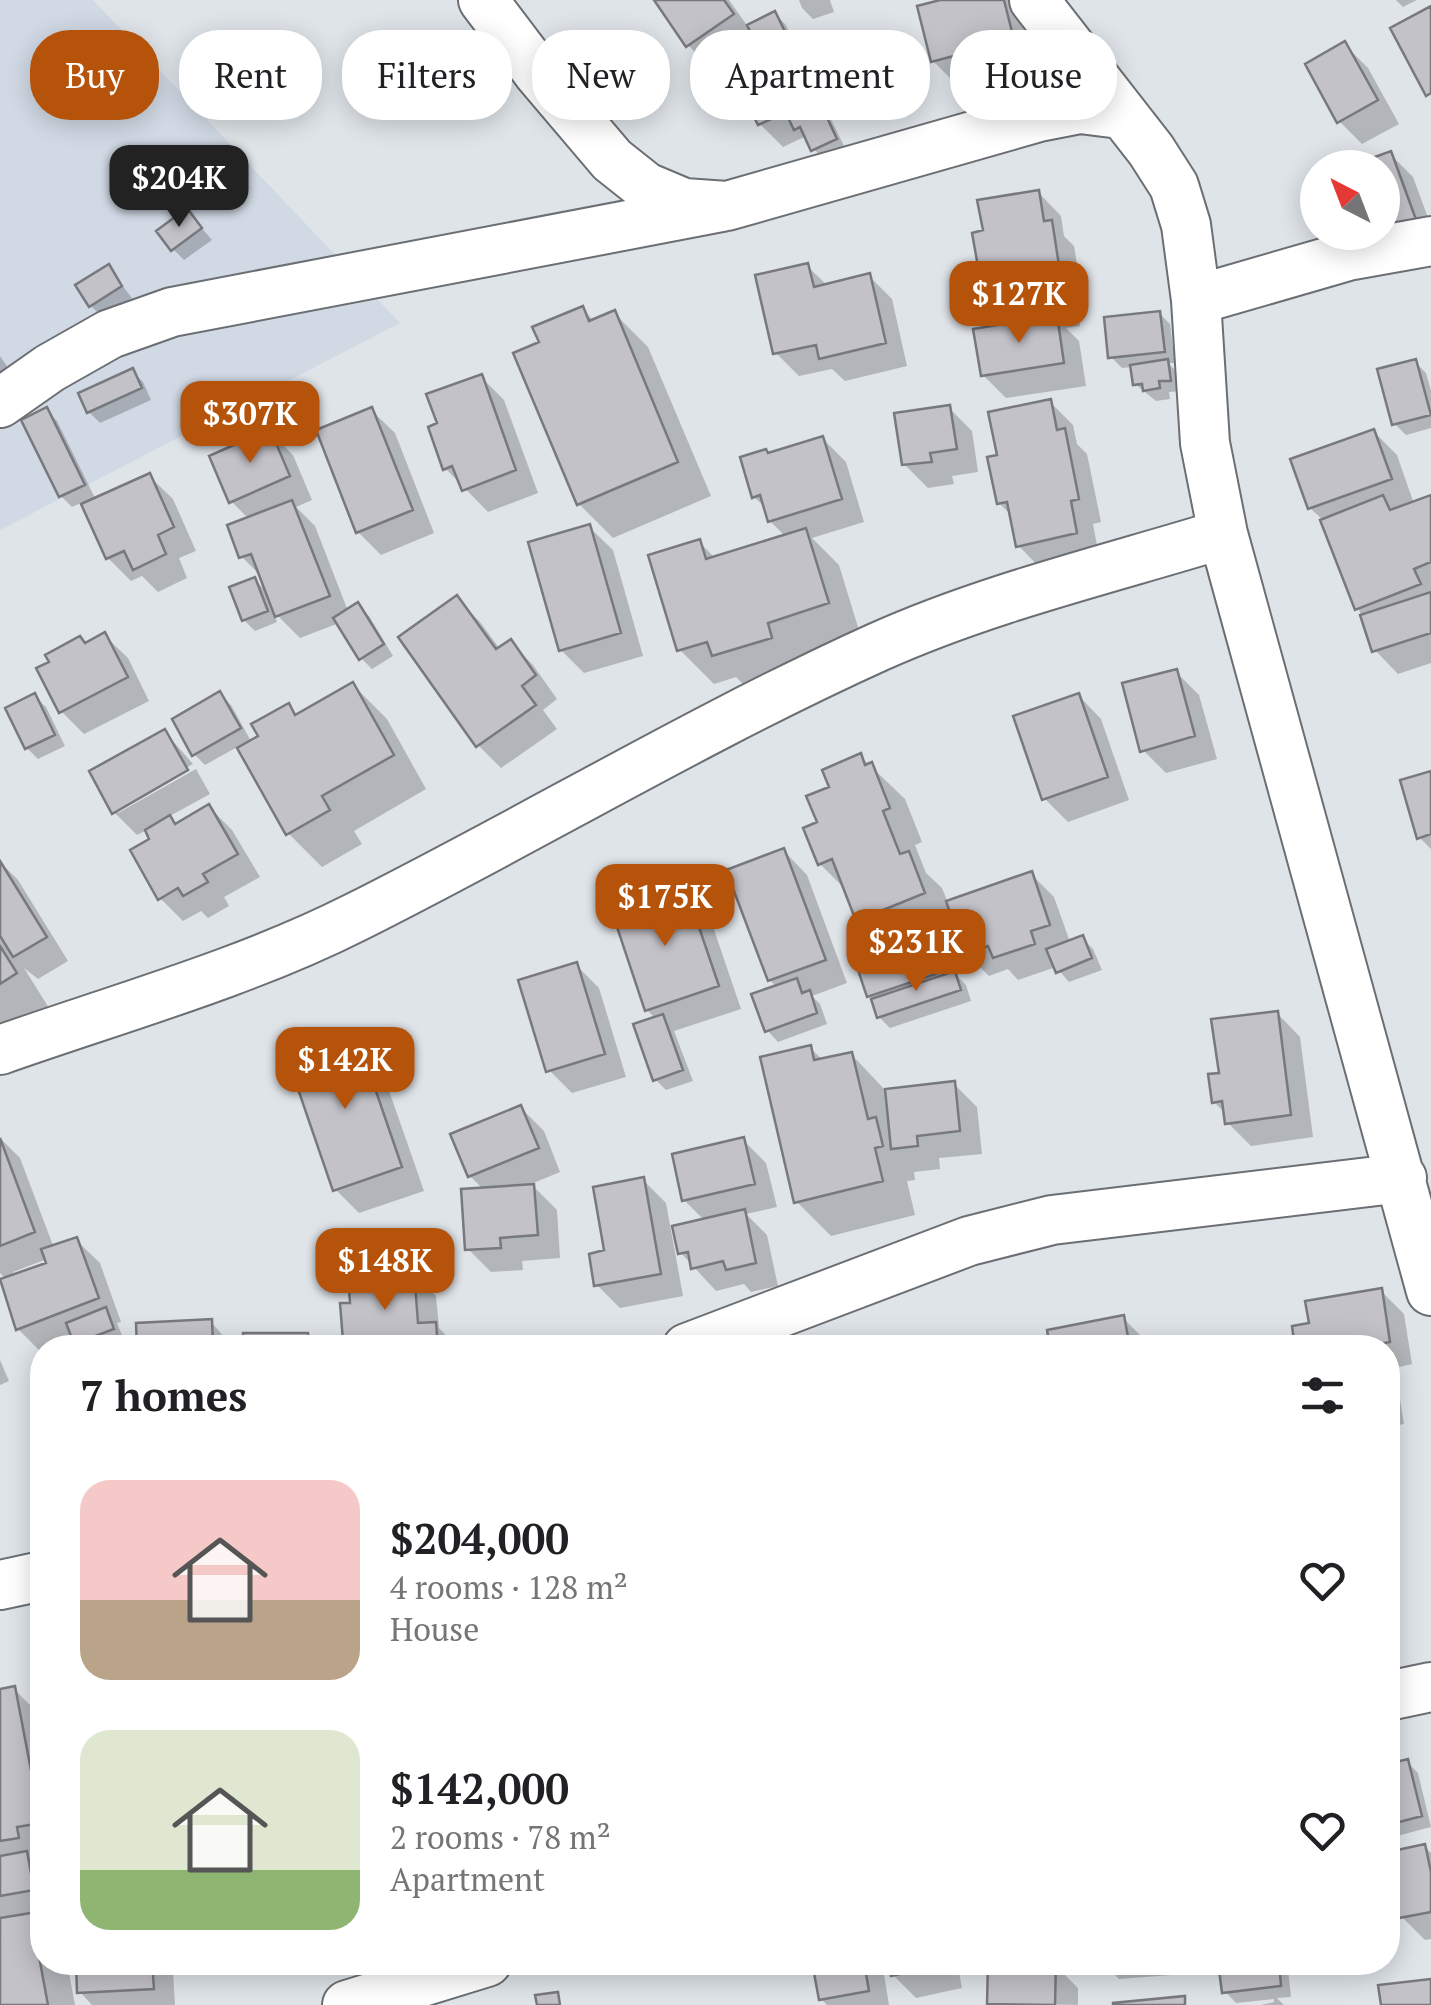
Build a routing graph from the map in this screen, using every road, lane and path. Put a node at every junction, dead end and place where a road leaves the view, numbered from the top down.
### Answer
1 (483, 0) edge
2 (1034, 0) edge
3 (1120, 114) junction
4 (727, 206) junction
5 (1431, 241) edge
6 (1196, 300) junction
7 (0, 403) edge
8 (1223, 534) junction
9 (0, 1050) edge
10 (1402, 1178) junction
11 (1431, 1292) edge
12 (721, 1335) edge
13 (30, 1579) edge
14 (0, 1586) edge
15 (1431, 1687) edge
16 (1400, 1693) edge
17 (445, 1975) edge
18 (347, 2005) edge

1 - 4 street
2 - 3 street
3 - 4 street
3 - 6 street
4 - 7 street
5 - 6 street
6 - 8 street
8 - 9 street
8 - 10 street
10 - 11 street
10 - 12 street
13 - 14 street
15 - 16 street
17 - 18 street

